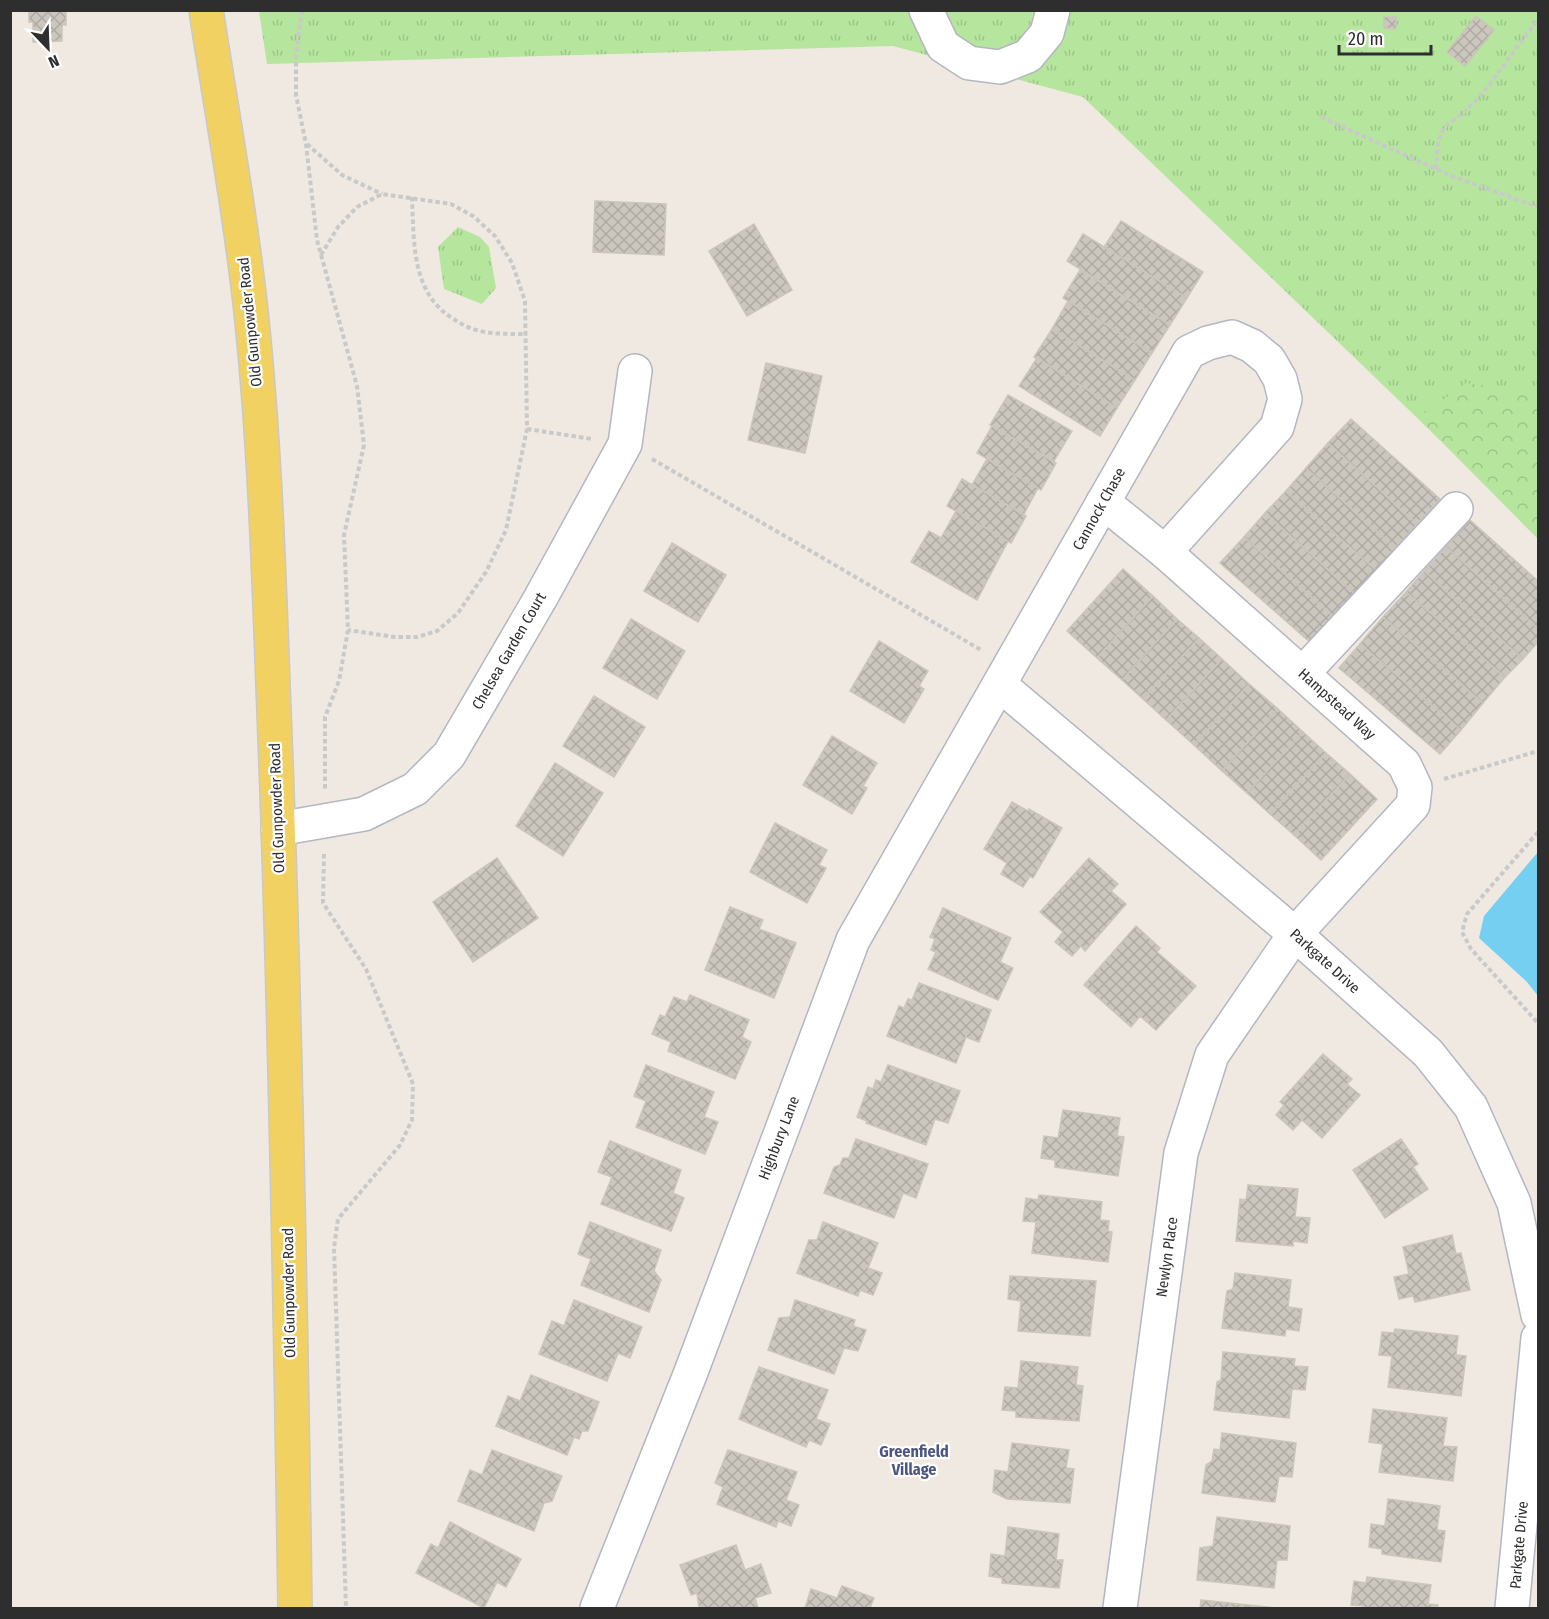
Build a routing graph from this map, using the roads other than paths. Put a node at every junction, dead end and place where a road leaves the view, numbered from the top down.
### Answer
1 (206, 10) edge
2 (926, 10) edge
3 (1053, 10) edge
4 (635, 371) dead end
5 (1103, 502) junction
6 (1456, 509) dead end
7 (1165, 552) junction
8 (1303, 673) junction
9 (1005, 676) junction
10 (278, 829) junction
11 (1295, 934) junction
12 (1539, 1315) edge
13 (1539, 1338) edge
14 (295, 1608) edge
15 (597, 1608) edge
16 (1120, 1608) edge
17 (1512, 1608) edge

1 - 10 main road, Old Gunpowder Road
2 - 3 street
4 - 10 street, Chelsea Garden Court
5 - 7 street, Hampstead Way
5 - 7 street, Cannock Chase
5 - 9 street, Cannock Chase
6 - 8 street
7 - 8 street, Hampstead Way
8 - 11 street, Hampstead Way
9 - 11 street, Parkgate Drive
9 - 15 street, Highbury Lane
10 - 14 main road, Old Gunpowder Road
11 - 12 street, Parkgate Drive
11 - 16 street, Newlyn Place
13 - 17 street, Parkgate Drive

